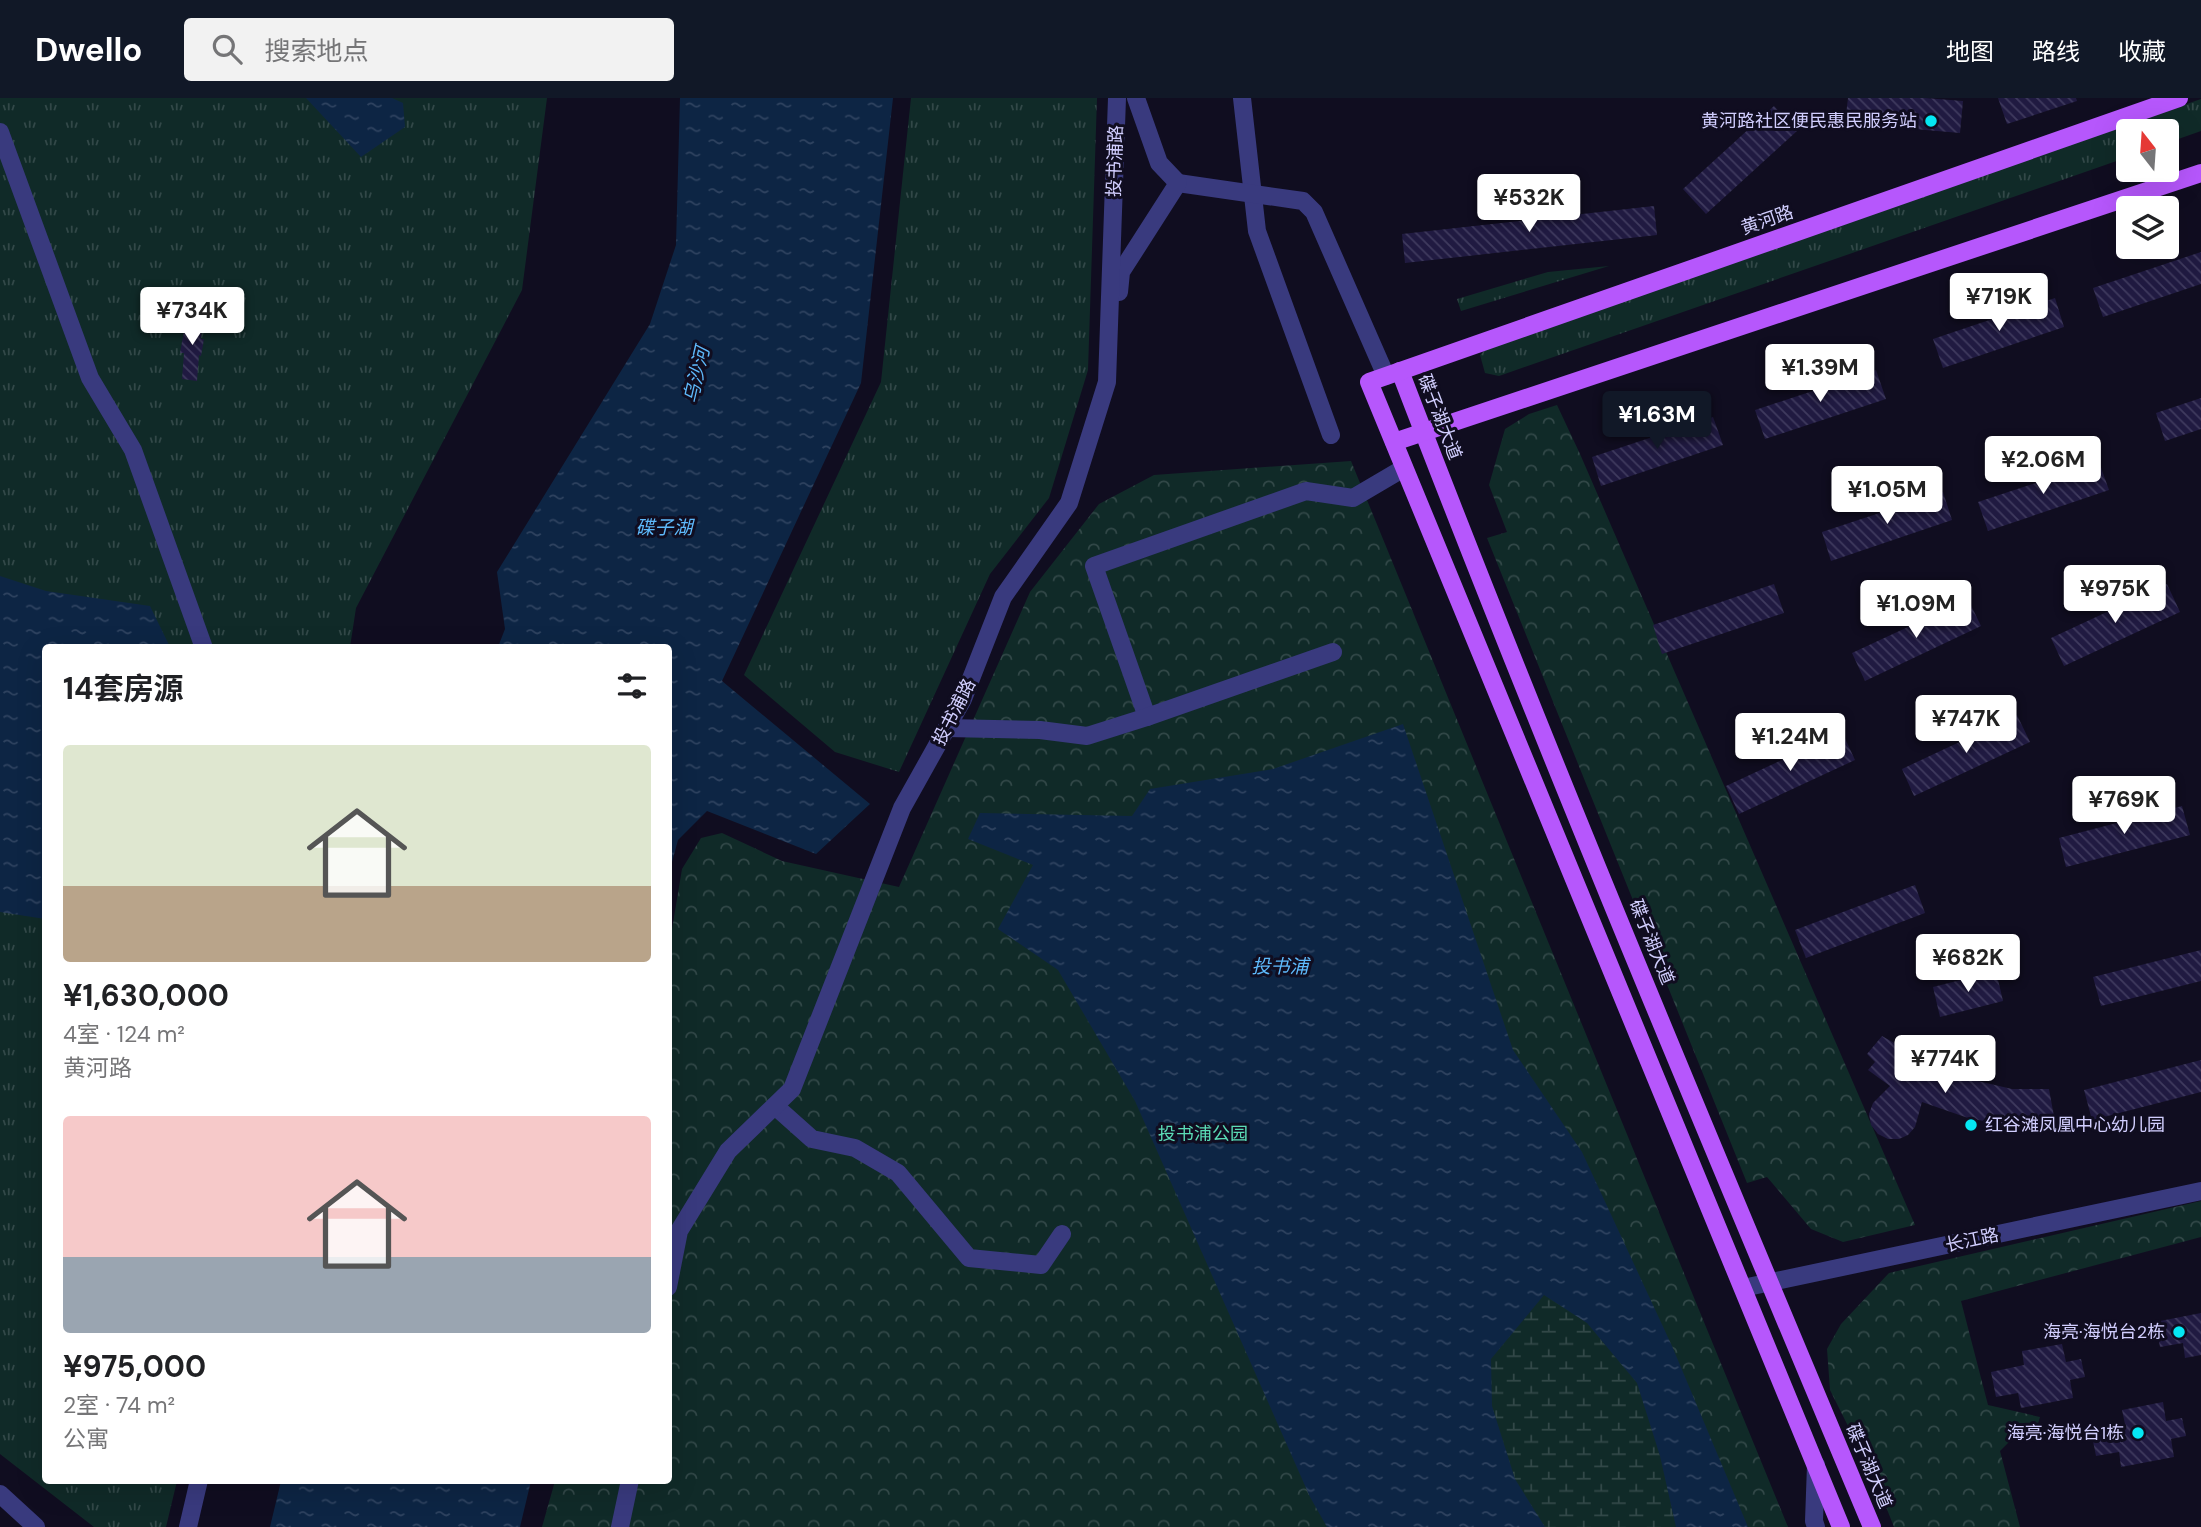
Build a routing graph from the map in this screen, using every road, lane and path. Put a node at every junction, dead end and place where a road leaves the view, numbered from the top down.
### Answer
1 (1117, 98) edge
2 (1136, 98) edge
3 (1242, 98) edge
4 (2179, 98) edge
5 (0, 132) edge
6 (2201, 173) edge
7 (1178, 183) junction
8 (1253, 193) junction
9 (1385, 376) junction
10 (1107, 382) junction
11 (1423, 432) junction
12 (1331, 435) dead end
13 (1394, 442) junction
14 (1404, 468) junction
15 (203, 644) edge
16 (1333, 652) dead end
17 (1147, 717) junction
18 (947, 728) junction
19 (775, 1106) junction
20 (2201, 1191) edge
21 (1062, 1234) dead end
22 (672, 1267) edge
23 (1769, 1283) junction
24 (1743, 1288) junction
25 (1816, 1465) junction
26 (198, 1484) edge
27 (629, 1484) edge
28 (0, 1494) edge
29 (36, 1527) edge
30 (188, 1527) edge
31 (620, 1527) edge
32 (1816, 1527) edge
33 (1841, 1527) edge
34 (1872, 1527) edge

1 - 10 street, 投书浦路
2 - 7 street
3 - 8 street
4 - 9 main road, 黄河路
5 - 15 street
6 - 11 main road
7 - 8 street
7 - 10 street
8 - 9 street
8 - 12 street
9 - 11 main road, 碟子湖大道
9 - 13 main road
10 - 18 street, 投书浦路
11 - 13 main road
11 - 23 main road, 碟子湖大道
13 - 14 main road
14 - 17 street
14 - 24 main road
16 - 17 street
17 - 18 street
18 - 19 street, 投书浦路
19 - 21 street
19 - 22 street, 投书浦路
20 - 23 street, 长江路
23 - 24 street, 长江路
23 - 34 main road, 碟子湖大道
24 - 25 main road
25 - 32 street
25 - 33 main road
26 - 30 street
27 - 31 street
28 - 29 street

